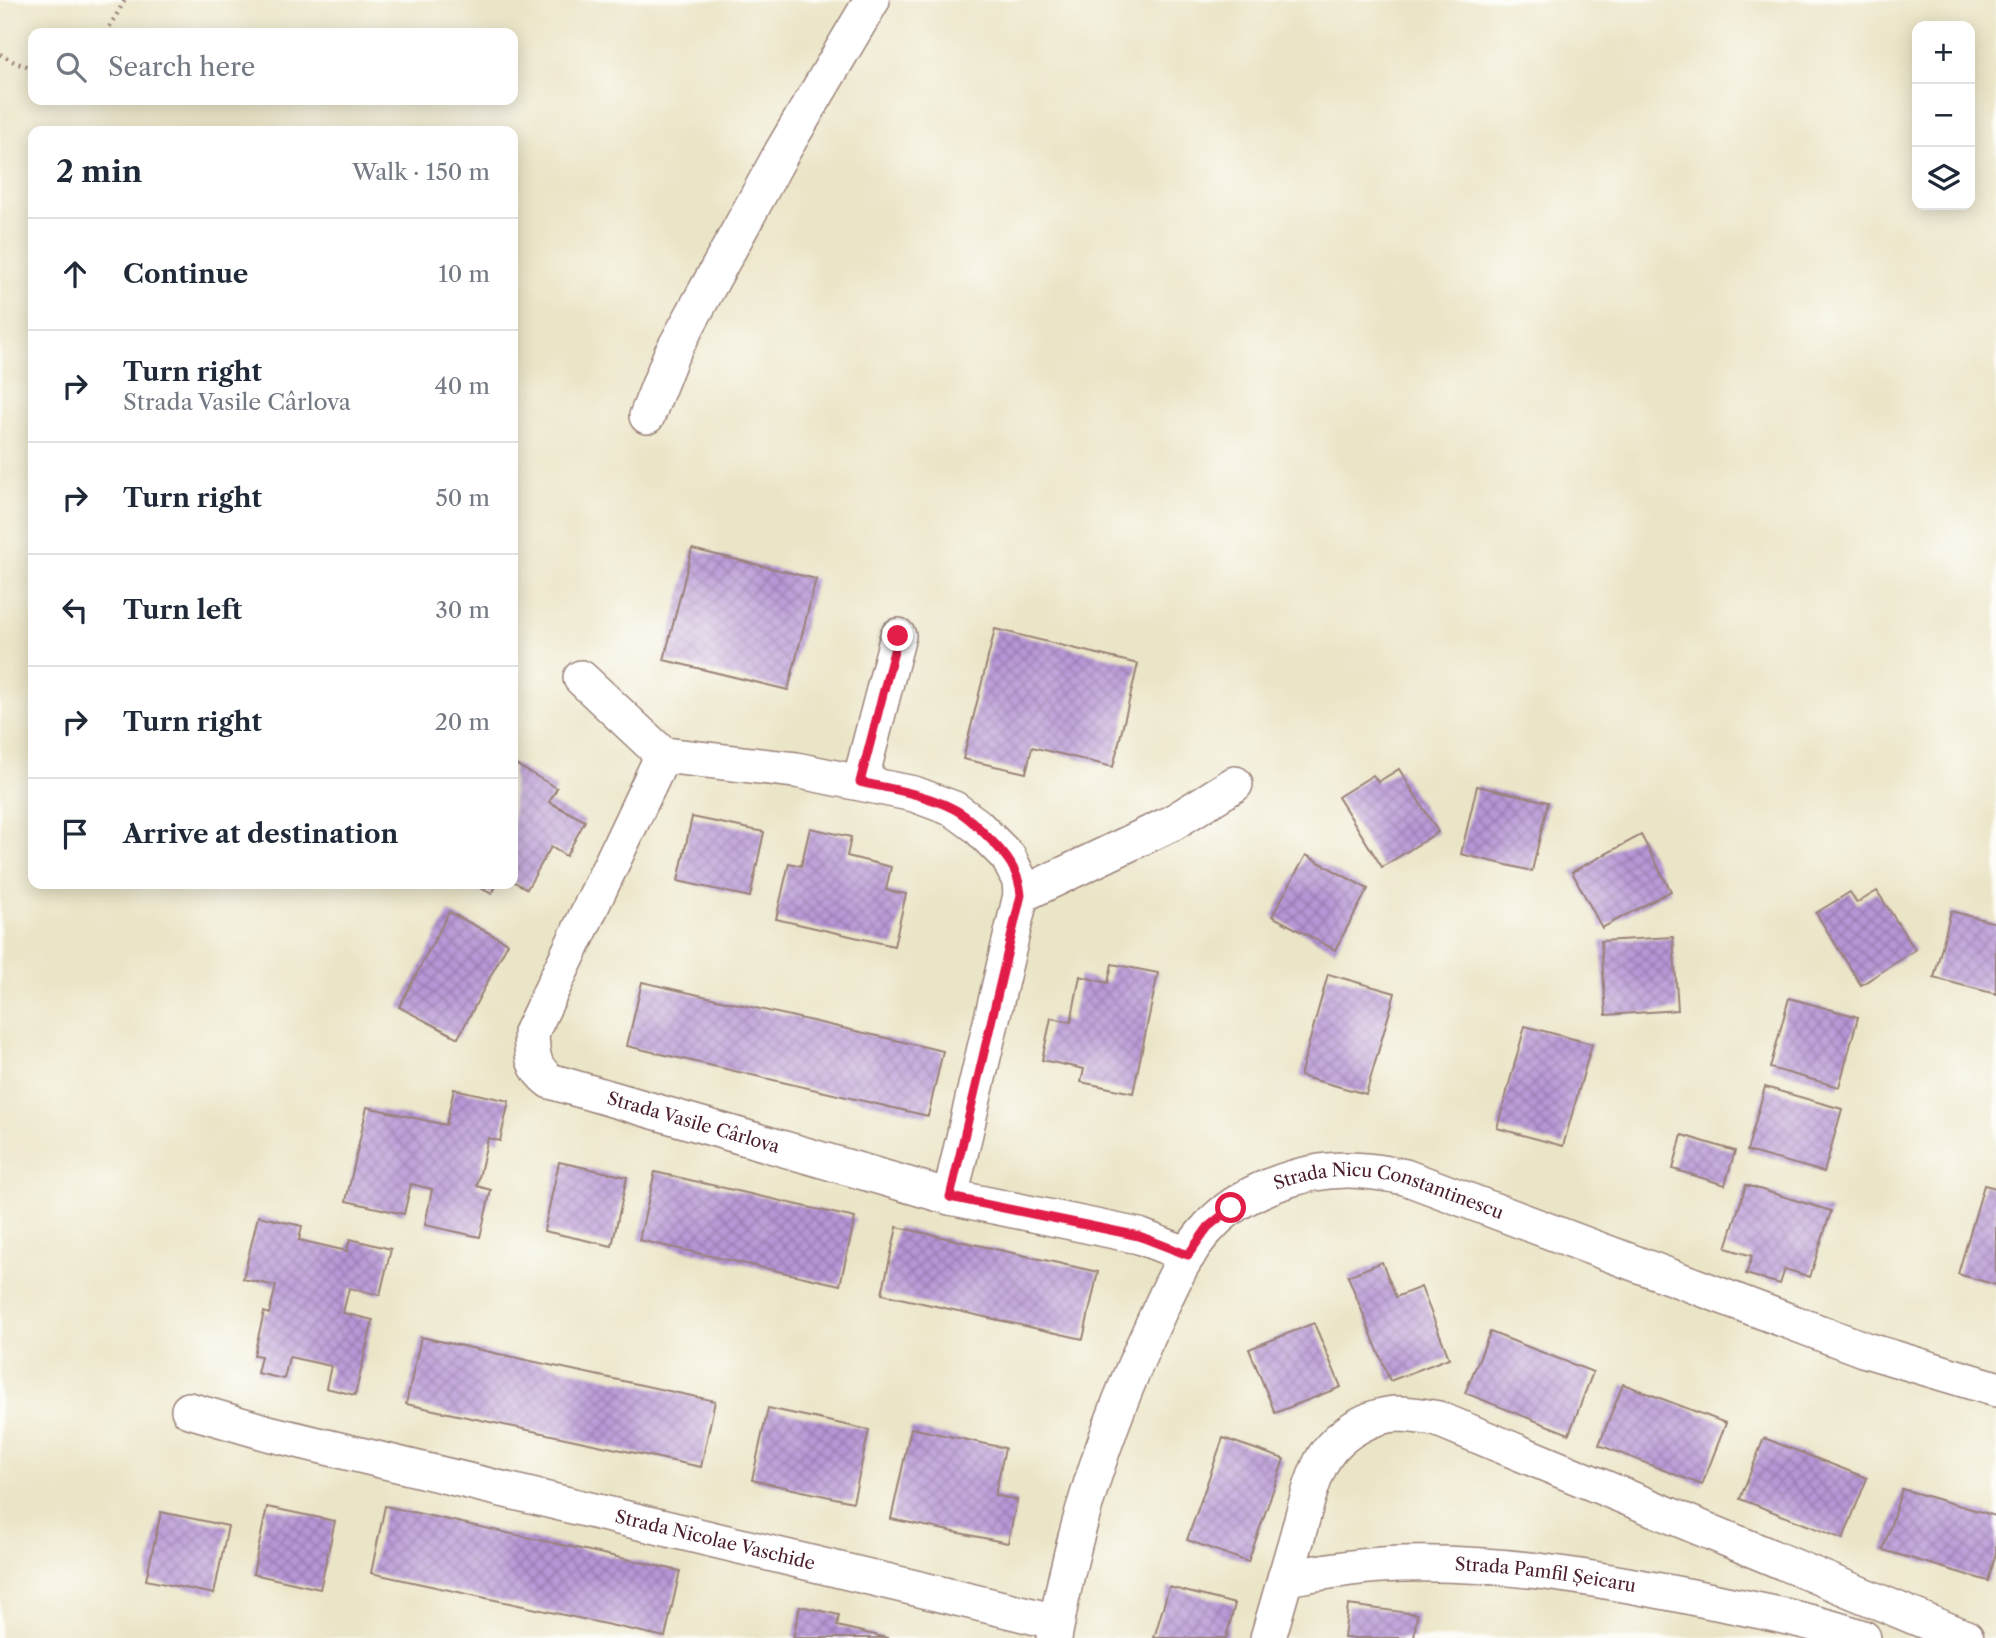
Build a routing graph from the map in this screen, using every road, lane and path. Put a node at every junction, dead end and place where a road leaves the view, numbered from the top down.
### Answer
1 (125, 0) edge
2 (872, 0) edge
3 (109, 28) edge
4 (0, 54) edge
5 (28, 67) edge
6 (647, 416) dead end
7 (898, 636) dead end
8 (581, 678) dead end
9 (663, 755) junction
10 (860, 782) junction
11 (1235, 784) dead end
12 (1021, 895) junction
13 (950, 1197) junction
14 (1188, 1255) junction
15 (1996, 1390) edge
16 (189, 1410) dead end
17 (1285, 1578) junction
18 (1055, 1630) edge
19 (1268, 1638) edge
20 (1863, 1638) edge
21 (1966, 1638) edge

1 - 3 path
2 - 6 street
4 - 5 path
7 - 10 street
8 - 9 street
9 - 10 street
9 - 13 street, Strada Vasile Cârlova
10 - 12 street
11 - 12 street
12 - 13 street
13 - 14 street, Strada Vasile Cârlova
14 - 15 street, Strada Nicu Constantinescu
14 - 18 street, Strada Nicu Constantinescu
16 - 18 street, Strada Nicolae Vaschide
17 - 19 street
17 - 20 street, Strada Pamfil Șeicaru
17 - 21 street

